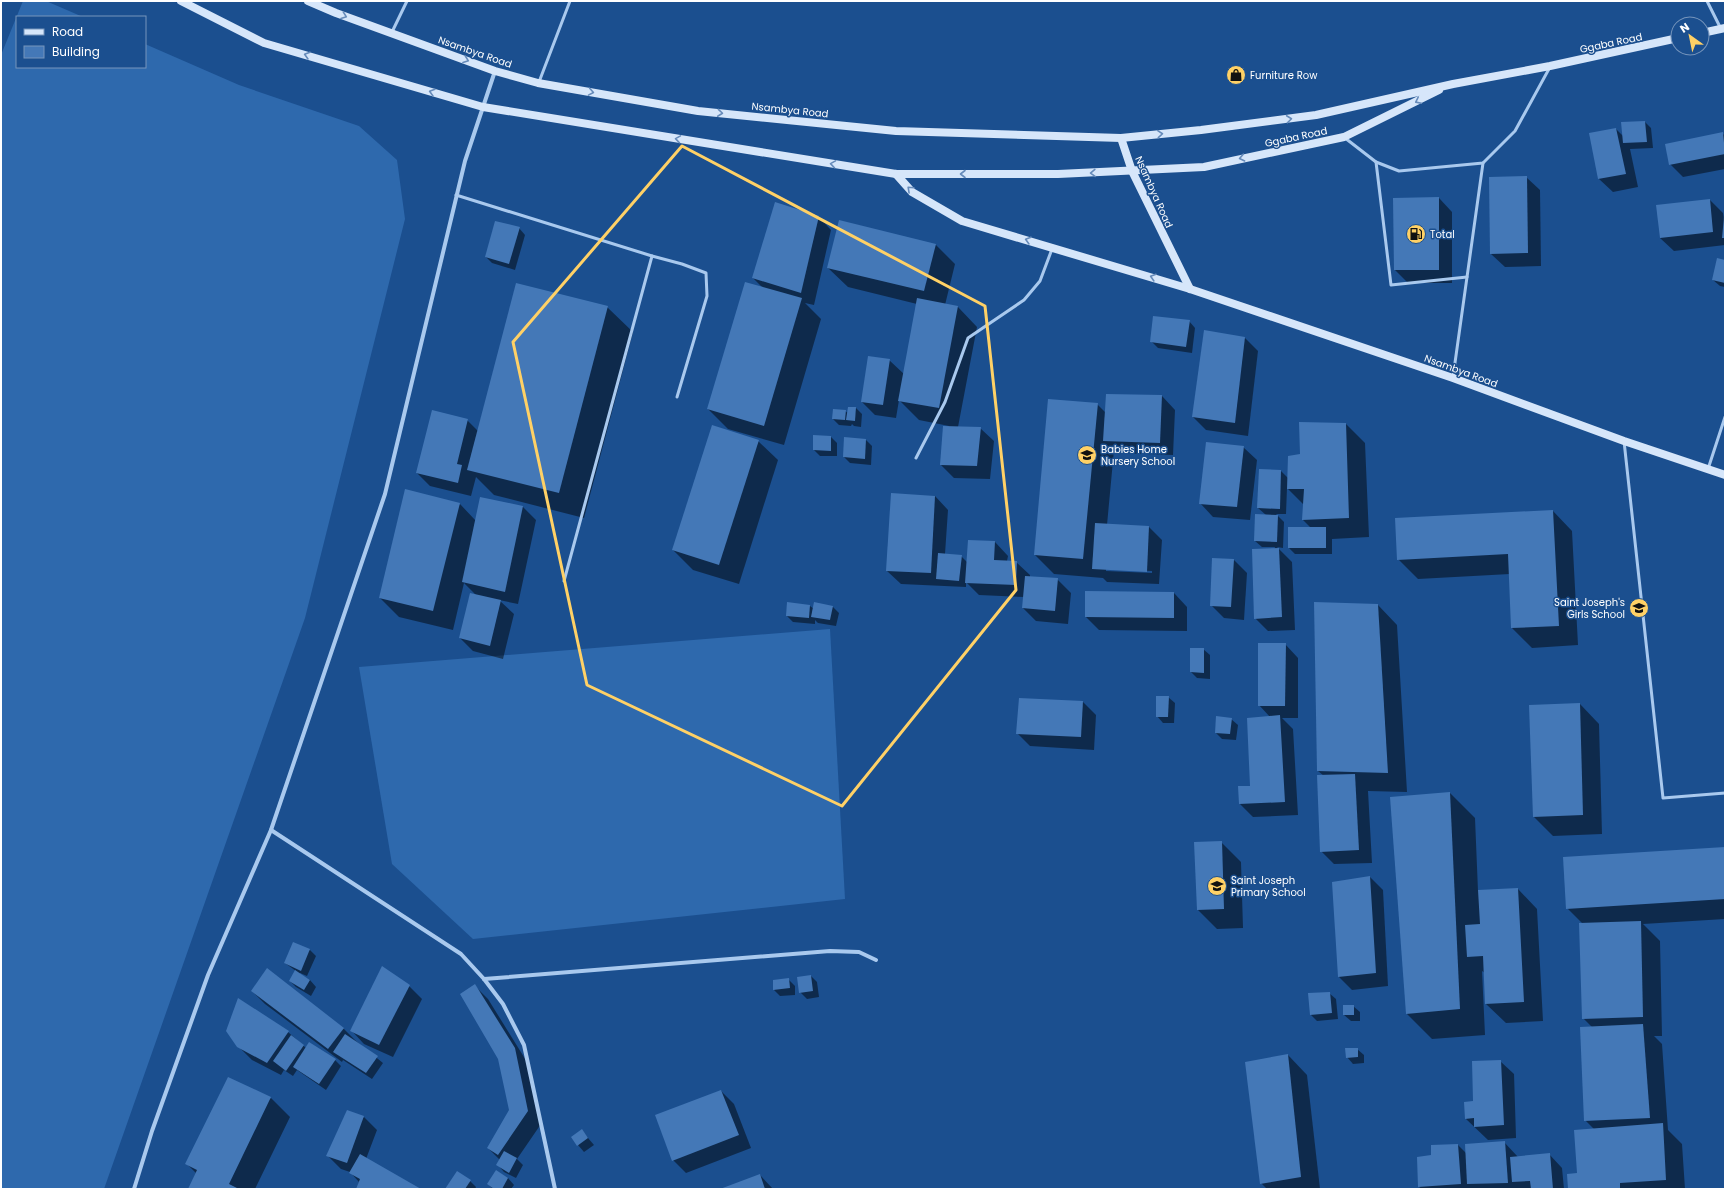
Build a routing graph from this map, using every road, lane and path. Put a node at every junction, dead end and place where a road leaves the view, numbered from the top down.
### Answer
1 (181, 1) edge
2 (308, 1) edge
3 (407, 1) edge
4 (570, 1) edge
5 (1707, 1) edge
6 (1723, 29) edge
7 (1710, 31) edge
8 (391, 33) junction
9 (1670, 40) edge
10 (1550, 66) junction
11 (495, 71) junction
12 (538, 83) junction
13 (1453, 84) junction
14 (483, 107) junction
15 (1344, 136) junction
16 (1122, 138) junction
17 (1376, 162) junction
18 (1483, 163) junction
19 (1132, 171) junction
20 (896, 174) junction
21 (456, 194) junction
22 (1053, 248) junction
23 (652, 256) junction
24 (1467, 277) junction
25 (1190, 288) junction
26 (1453, 378) junction
27 (677, 397) dead end
28 (1725, 417) edge
29 (1624, 441) junction
30 (916, 458) dead end
31 (1708, 469) junction
32 (1725, 475) edge
33 (564, 581) dead end
34 (1725, 793) edge
35 (271, 830) junction
36 (876, 960) dead end
37 (484, 979) junction
38 (134, 1189) edge
39 (555, 1189) edge

14 -> 1 main road
2 -> 8 main road, Nsambya Road
3 - 8 lane
4 - 12 lane
5 - 6 lane
6 - 7 main road
8 -> 11 main road, Nsambya Road
9 - 10 main road, Ggaba Road
10 - 13 main road, Ggaba Road
10 - 18 lane
11 - 12 main road, Nsambya Road
11 - 14 street
12 -> 16 main road, Nsambya Road
13 -> 15 main road, Ggaba Road
16 -> 13 main road, Ggaba Road
20 -> 14 main road, Ggaba Road
14 - 21 street
15 - 17 lane
15 -> 19 main road, Ggaba Road
16 - 19 main road, Nsambya Road
17 - 18 lane
17 - 24 lane
18 - 24 lane
19 -> 20 main road, Ggaba Road
19 - 25 main road, Nsambya Road
22 -> 20 main road, Nsambya Road
21 - 23 lane
21 - 35 street
25 -> 22 main road, Nsambya Road
22 - 30 lane
23 - 27 lane
23 - 33 lane
24 - 26 lane
25 - 26 main road, Nsambya Road
26 - 29 main road, Nsambya Road
28 - 31 lane
29 - 31 main road, Nsambya Road
29 - 34 lane
31 - 32 main road, Nsambya Road
35 - 37 street
35 - 38 street
36 - 37 street
37 - 39 street

